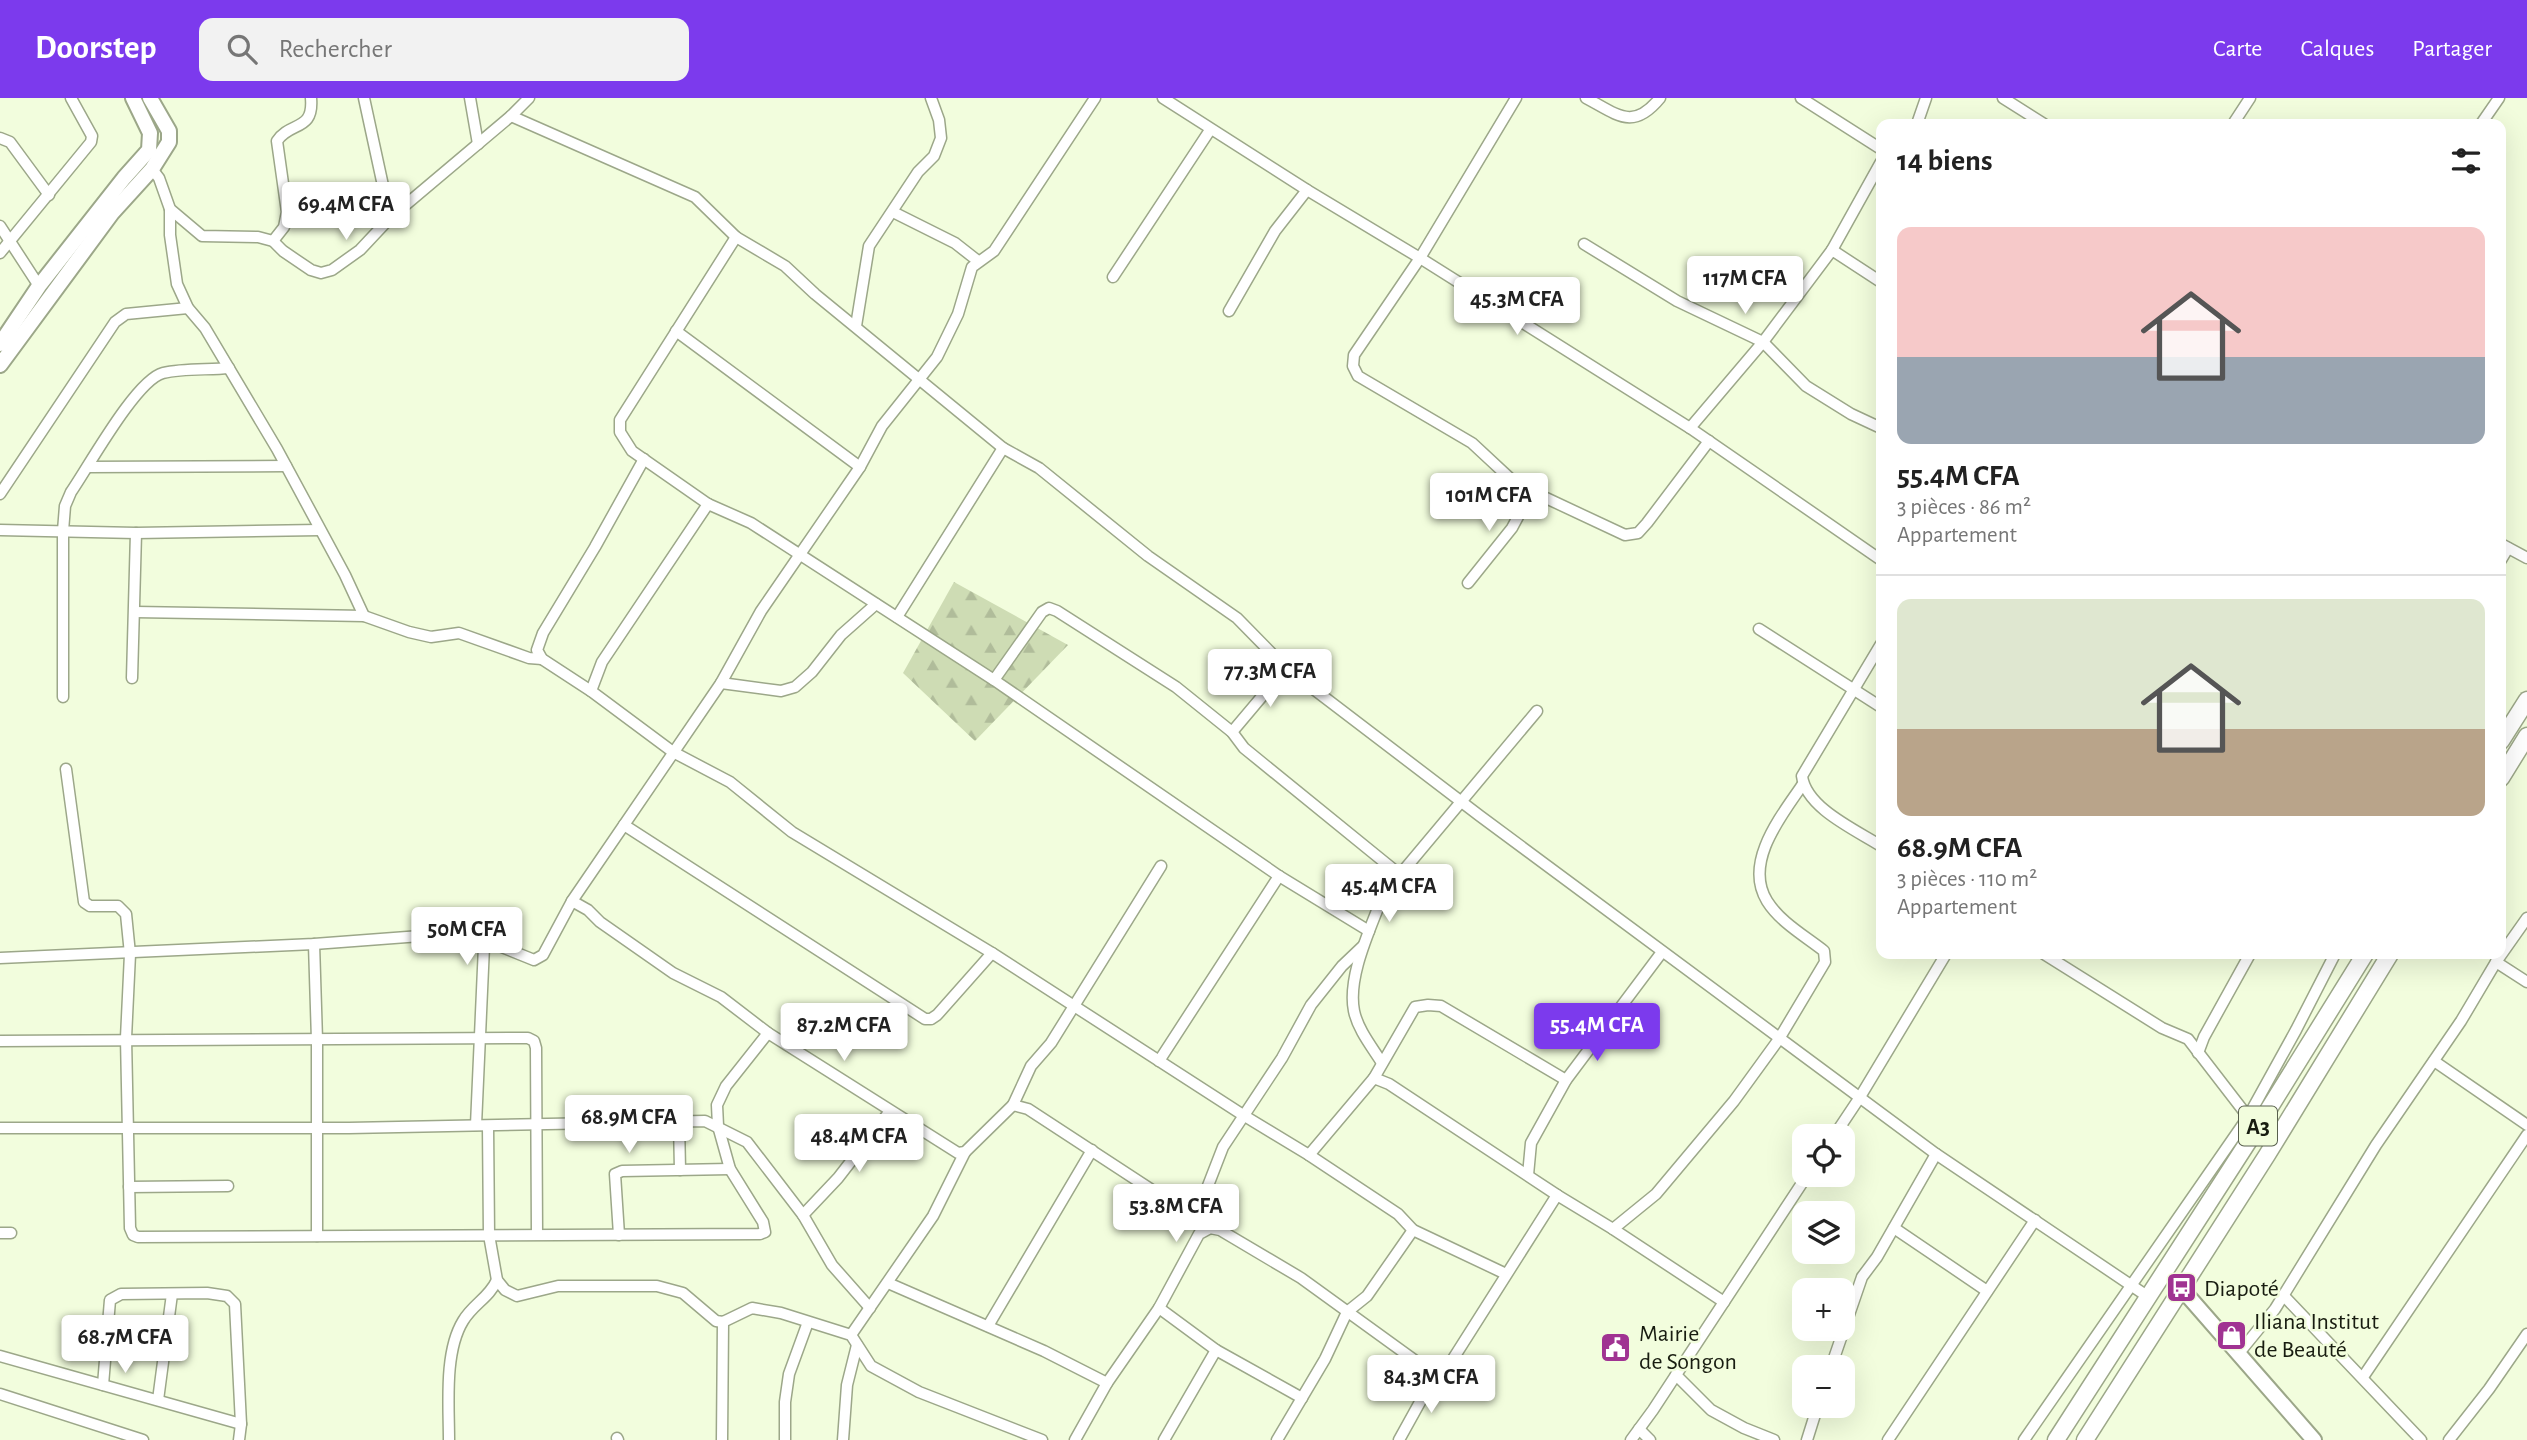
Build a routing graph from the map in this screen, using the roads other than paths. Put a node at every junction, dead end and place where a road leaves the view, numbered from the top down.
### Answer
1 (71, 98) edge
2 (133, 98) edge
3 (150, 98) edge
4 (311, 98) edge
5 (364, 98) edge
6 (470, 98) edge
7 (529, 98) edge
8 (931, 98) edge
9 (1095, 98) edge
10 (1163, 98) edge
11 (1516, 98) edge
12 (1586, 98) edge
13 (1660, 98) edge
14 (1801, 98) edge
15 (1926, 98) edge
16 (2003, 98) edge
17 (2250, 98) edge
18 (2499, 98) edge
19 (511, 116) junction
20 (1919, 119) edge
21 (2036, 119) edge
22 (2237, 119) edge
23 (2485, 119) edge
24 (1210, 130) junction
25 (0, 138) edge
26 (478, 144) junction
27 (1876, 146) edge
28 (152, 169) junction
29 (1876, 171) edge
30 (1307, 190) junction
31 (49, 195) junction
32 (170, 209) junction
33 (893, 212) junction
34 (390, 218) junction
35 (0, 226) edge
36 (736, 237) junction
37 (9, 241) junction
38 (273, 241) junction
39 (1584, 244) dead end
40 (1832, 250) junction
41 (0, 253) edge
42 (1420, 258) junction
43 (978, 261) junction
44 (1114, 278) dead end
45 (1876, 279) edge
46 (39, 286) junction
47 (188, 308) junction
48 (1229, 311) dead end
49 (856, 326) junction
50 (676, 331) junction
51 (1763, 342) junction
52 (0, 344) edge
53 (0, 365) edge
54 (229, 368) junction
55 (918, 379) junction
56 (1876, 426) edge
57 (1690, 428) junction
58 (1709, 441) junction
59 (1003, 448) junction
60 (643, 459) junction
61 (286, 466) junction
62 (88, 467) junction
63 (860, 467) junction
64 (0, 494) edge
65 (1529, 496) junction
66 (708, 504) junction
67 (0, 530) edge
68 (320, 530) junction
69 (63, 531) junction
70 (136, 533) junction
71 (2506, 547) edge
72 (800, 555) junction
73 (1876, 556) edge
74 (2527, 558) edge
75 (1468, 583) dead end
76 (876, 604) junction
77 (135, 612) junction
78 (364, 616) junction
79 (897, 617) junction
80 (1759, 629) dead end
81 (1876, 654) edge
82 (542, 659) junction
83 (1286, 668) junction
84 (132, 678) dead end
85 (994, 680) junction
86 (721, 683) junction
87 (591, 691) junction
88 (1855, 691) junction
89 (63, 697) dead end
90 (2527, 700) edge
91 (1876, 703) edge
92 (1536, 711) dead end
93 (1232, 732) junction
94 (2506, 733) edge
95 (2527, 736) edge
96 (674, 752) junction
97 (66, 769) dead end
98 (2506, 770) edge
99 (1803, 784) junction
100 (1461, 802) junction
101 (624, 825) junction
102 (1876, 843) edge
103 (1161, 866) dead end
104 (1399, 874) junction
105 (1279, 877) junction
106 (572, 901) junction
107 (2527, 918) edge
108 (1369, 931) junction
109 (477, 936) junction
110 (314, 944) junction
111 (1364, 945) junction
112 (2506, 948) edge
113 (1662, 952) junction
114 (992, 953) junction
115 (130, 954) junction
116 (0, 958) edge
117 (1943, 959) edge
118 (2052, 959) edge
119 (2247, 959) edge
120 (2333, 959) edge
121 (2362, 959) edge
122 (2387, 959) edge
123 (2498, 959) edge
124 (2496, 962) junction
125 (2527, 982) edge
126 (1074, 1007) junction
127 (768, 1033) junction
128 (479, 1037) junction
129 (126, 1038) junction
130 (1779, 1039) junction
131 (317, 1040) junction
132 (0, 1041) edge
133 (2198, 1054) junction
134 (1159, 1061) junction
135 (2434, 1061) junction
136 (1382, 1063) junction
137 (1374, 1078) junction
138 (1566, 1080) junction
139 (1860, 1097) junction
140 (1013, 1105) junction
141 (890, 1111) junction
142 (1243, 1115) junction
143 (679, 1122) junction
144 (2252, 1123) junction
145 (538, 1124) junction
146 (1842, 1124) edge
147 (476, 1125) junction
148 (2527, 1125) edge
149 (488, 1126) junction
150 (718, 1126) junction
151 (0, 1128) edge
152 (316, 1128) junction
153 (130, 1129) junction
154 (2527, 1135) edge
155 (1092, 1150) junction
156 (965, 1152) junction
157 (1936, 1154) junction
158 (1309, 1155) junction
159 (730, 1169) junction
160 (680, 1170) junction
161 (1528, 1175) junction
162 (228, 1186) dead end
163 (129, 1187) junction
164 (1800, 1187) edge
165 (1557, 1195) junction
166 (803, 1215) junction
167 (1193, 1216) junction
168 (2035, 1220) junction
169 (1210, 1228) junction
170 (1613, 1228) junction
171 (1894, 1228) junction
172 (1413, 1230) junction
173 (537, 1234) junction
174 (489, 1235) junction
175 (619, 1235) junction
176 (317, 1236) junction
177 (2162, 1273) junction
178 (1506, 1274) junction
179 (497, 1280) junction
180 (888, 1283) junction
181 (2133, 1284) junction
182 (2181, 1288) junction
183 (1987, 1292) junction
184 (172, 1294) junction
185 (2283, 1295) junction
186 (2147, 1296) junction
187 (1724, 1303) junction
188 (870, 1308) junction
189 (1159, 1308) junction
190 (1347, 1312) junction
191 (723, 1322) junction
192 (808, 1322) junction
193 (988, 1326) junction
194 (2527, 1334) edge
195 (851, 1335) junction
196 (857, 1345) junction
197 (1216, 1350) junction
198 (2239, 1353) junction
199 (1836, 1355) edge
200 (0, 1356) edge
201 (1435, 1375) junction
202 (1676, 1376) junction
203 (2363, 1377) junction
204 (1107, 1383) junction
205 (103, 1385) junction
206 (0, 1394) edge
207 (1302, 1398) junction
208 (158, 1400) junction
209 (1814, 1418) edge
210 (242, 1424) junction
211 (1639, 1429) junction
212 (143, 1440) edge
213 (239, 1440) edge
214 (449, 1440) edge
215 (722, 1440) edge
216 (785, 1440) edge
217 (843, 1440) edge
218 (1042, 1440) edge
219 (1075, 1440) edge
220 (1164, 1440) edge
221 (1277, 1440) edge
222 (1399, 1440) edge
223 (1631, 1440) edge
224 (1650, 1440) edge
225 (1774, 1440) edge
226 (1807, 1440) edge
227 (1888, 1440) edge
228 (2024, 1440) edge
229 (2056, 1440) edge
230 (2085, 1440) edge
231 (2314, 1440) edge
232 (2421, 1440) edge
233 (2449, 1440) edge

1 - 31 street
2 - 46 street
3 - 28 street
4 - 38 street
5 - 34 street
6 - 26 street
7 - 19 street
8 - 33 street
9 - 43 street
10 - 24 street
11 - 42 street
12 - 13 street
14 - 27 street
15 - 20 street
16 - 21 street
17 - 22 street
18 - 23 street
19 - 26 street
19 - 36 street
24 - 30 street
24 - 44 street
25 - 31 street
26 - 34 street
28 - 32 street
28 - 53 street
29 - 40 street
30 - 42 street
30 - 48 street
31 - 37 street
32 - 38 street
32 - 47 street
33 - 43 street
33 - 49 street
34 - 38 street
35 - 37 street
36 - 49 street
36 - 50 street
37 - 41 street
37 - 46 street
39 - 51 street
40 - 45 street
40 - 51 street
42 - 57 street
42 - 65 street
43 - 55 street
46 - 52 street
47 - 54 street
47 - 64 street
49 - 55 street
50 - 60 street
50 - 63 street
51 - 56 street
51 - 57 street
54 - 61 street
54 - 62 street
55 - 59 street
55 - 63 street
57 - 58 street
58 - 65 street
58 - 73 street
59 - 79 street
59 - 83 street
60 - 66 street
60 - 82 street
61 - 62 street
61 - 68 street
62 - 69 street
63 - 72 street
65 - 75 street
66 - 72 street
66 - 87 street
67 - 69 street
68 - 70 street
68 - 78 street
69 - 70 street
69 - 89 street
70 - 77 street
71 - 74 street
72 - 76 street
72 - 86 street
76 - 79 street
76 - 86 street
77 - 78 street
77 - 84 street
78 - 82 street
79 - 85 street
80 - 88 street
81 - 88 street
82 - 87 street
83 - 93 street
83 - 100 street
85 - 93 street
85 - 105 street
86 - 96 street
87 - 96 street
88 - 91 street
88 - 99 street
90 - 94 main road
92 - 100 street
93 - 104 street
95 - 98 main road
96 - 101 street
96 - 114 street
97 - 115 street
99 - 102 street
99 - 130 street
100 - 104 street
100 - 113 street
101 - 106 street
101 - 114 street
103 - 126 street
104 - 108 street
105 - 108 street
105 - 134 street
106 - 109 street
106 - 127 street
107 - 112 street
108 - 111 street
109 - 110 street
109 - 128 street
110 - 115 street
110 - 131 street
111 - 136 street
111 - 142 street
113 - 130 street
113 - 138 street
114 - 126 street
115 - 116 street
115 - 129 street
117 - 139 street
118 - 133 street
119 - 133 street
120 - 144 street
121 - 144 main road, A3
122 - 182 main road, A3
123 - 124 street
124 - 125 street
124 - 135 street
126 - 134 street
126 - 140 street
127 - 141 street
127 - 150 street
128 - 131 street
128 - 145 street
128 - 147 street
129 - 131 street
129 - 132 street
129 - 153 street
130 - 139 street
130 - 170 street
131 - 152 street
133 - 144 street
134 - 142 street
135 - 148 street
135 - 185 street
136 - 137 street
136 - 138 street
137 - 158 street
137 - 161 street
138 - 161 street
139 - 146 street
139 - 157 street
140 - 155 street
140 - 156 street
141 - 156 street
141 - 166 street
142 - 158 street
142 - 167 street
143 - 145 street
143 - 150 street
143 - 160 street
144 - 177 main road, A3
144 - 181 street
145 - 149 street
145 - 173 street
147 - 149 street
147 - 152 street
149 - 174 street
150 - 159 street
150 - 166 street
151 - 153 street
152 - 153 street
152 - 176 street
153 - 163 street
154 - 203 street
155 - 167 street
155 - 193 street
156 - 180 street
157 - 168 street
157 - 171 street
158 - 172 street
159 - 160 street
159 - 175 street
160 - 175 street
161 - 165 street
162 - 163 street
163 - 176 street
164 - 187 street
165 - 170 street
165 - 178 street
166 - 188 street
167 - 169 street
168 - 181 street
168 - 183 street
169 - 189 street
169 - 190 street
170 - 187 street
171 - 183 street
171 - 199 street
172 - 178 street
172 - 190 street
173 - 174 street
173 - 175 street
174 - 176 street
174 - 179 street
177 - 182 main road
177 - 186 main road, A3
178 - 201 street
179 - 191 street
179 - 214 street
180 - 188 street
180 - 193 street
181 - 186 street
181 - 228 street
182 - 198 street
182 - 230 main road, A3
183 - 227 street
184 - 205 street
184 - 208 street
184 - 210 street
185 - 198 street
185 - 203 street
186 - 229 main road, A3
187 - 202 street
188 - 195 street
189 - 197 street
189 - 204 street
190 - 201 street
190 - 207 street
191 - 192 street
191 - 215 street
192 - 195 street
192 - 216 street
193 - 204 street
194 - 233 street
195 - 196 street
196 - 217 street
196 - 218 street
197 - 207 street
197 - 220 street
198 - 231 street
200 - 205 street
201 - 222 street
202 - 211 street
202 - 225 street
203 - 232 street
204 - 219 street
205 - 208 street
206 - 212 street
207 - 221 street
208 - 210 street
209 - 226 street
210 - 213 street
211 - 223 street
211 - 224 street

